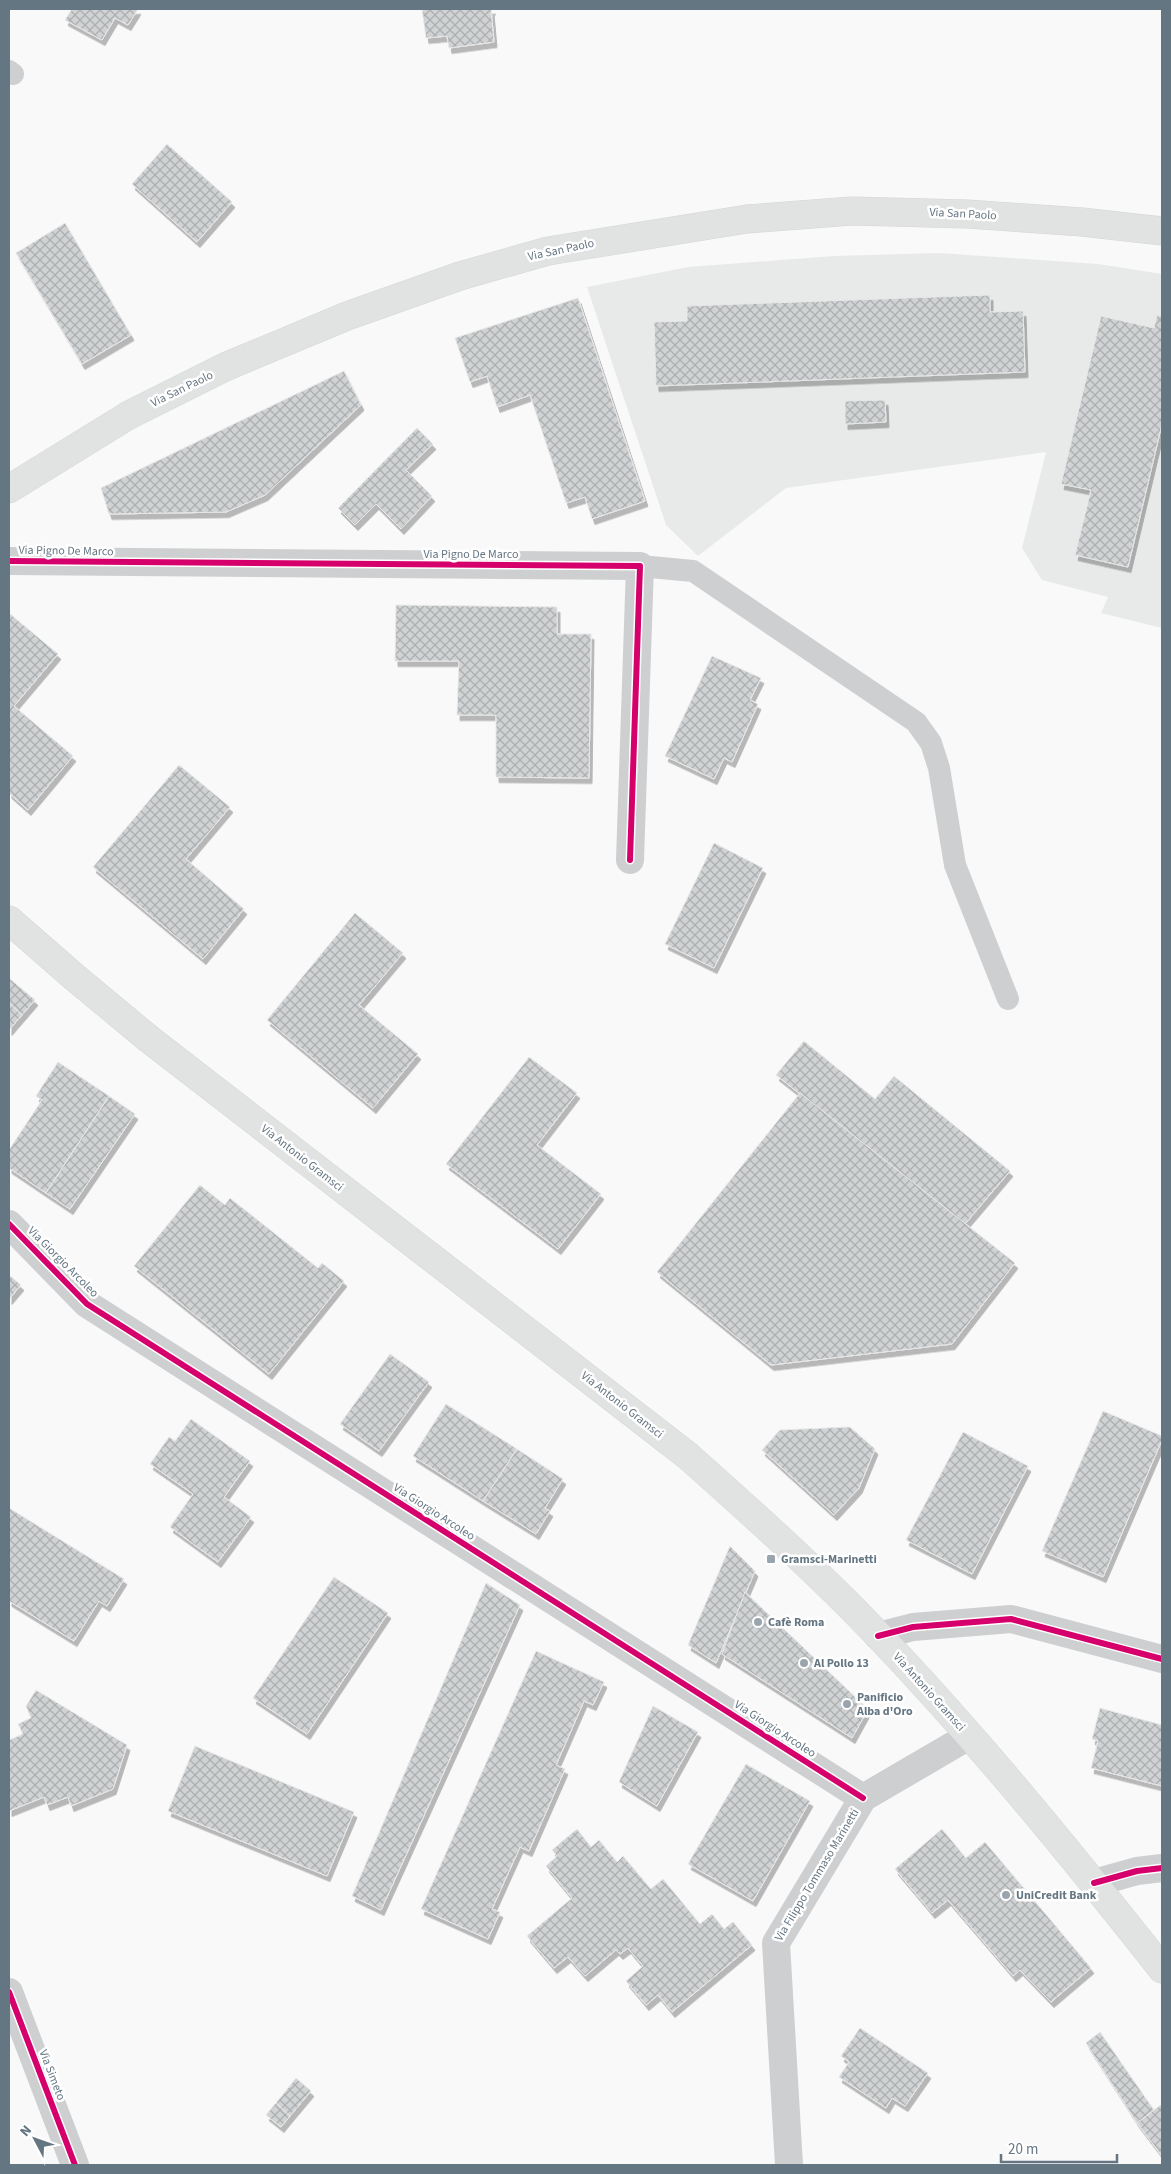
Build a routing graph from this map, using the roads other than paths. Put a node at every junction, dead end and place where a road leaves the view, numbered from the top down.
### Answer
1 (1162, 231) edge
2 (9, 489) edge
3 (9, 562) edge
4 (640, 566) junction
5 (630, 860) dead end
6 (9, 920) edge
7 (1008, 999) dead end
8 (9, 1224) edge
9 (878, 1636) junction
10 (1162, 1659) edge
11 (969, 1736) junction
12 (863, 1798) junction
13 (1162, 1868) edge
14 (1094, 1883) junction
15 (1162, 1969) edge
16 (9, 1992) edge
17 (75, 2165) edge
18 (789, 2165) edge

1 - 2 main road, Via San Paolo
3 - 4 street, Via Pigno De Marco
4 - 5 street
4 - 7 lane
6 - 9 main road, Via Antonio Gramsci
8 - 12 street, Via Giorgio Arcoleo
9 - 10 street
9 - 11 main road, Via Antonio Gramsci
11 - 12 street, Via Filippo Tommaso Marinetti
11 - 14 main road, Via Antonio Gramsci
12 - 18 street, Via Filippo Tommaso Marinetti
13 - 14 street
14 - 15 main road, Via Antonio Gramsci
16 - 17 street, Via Simeto

